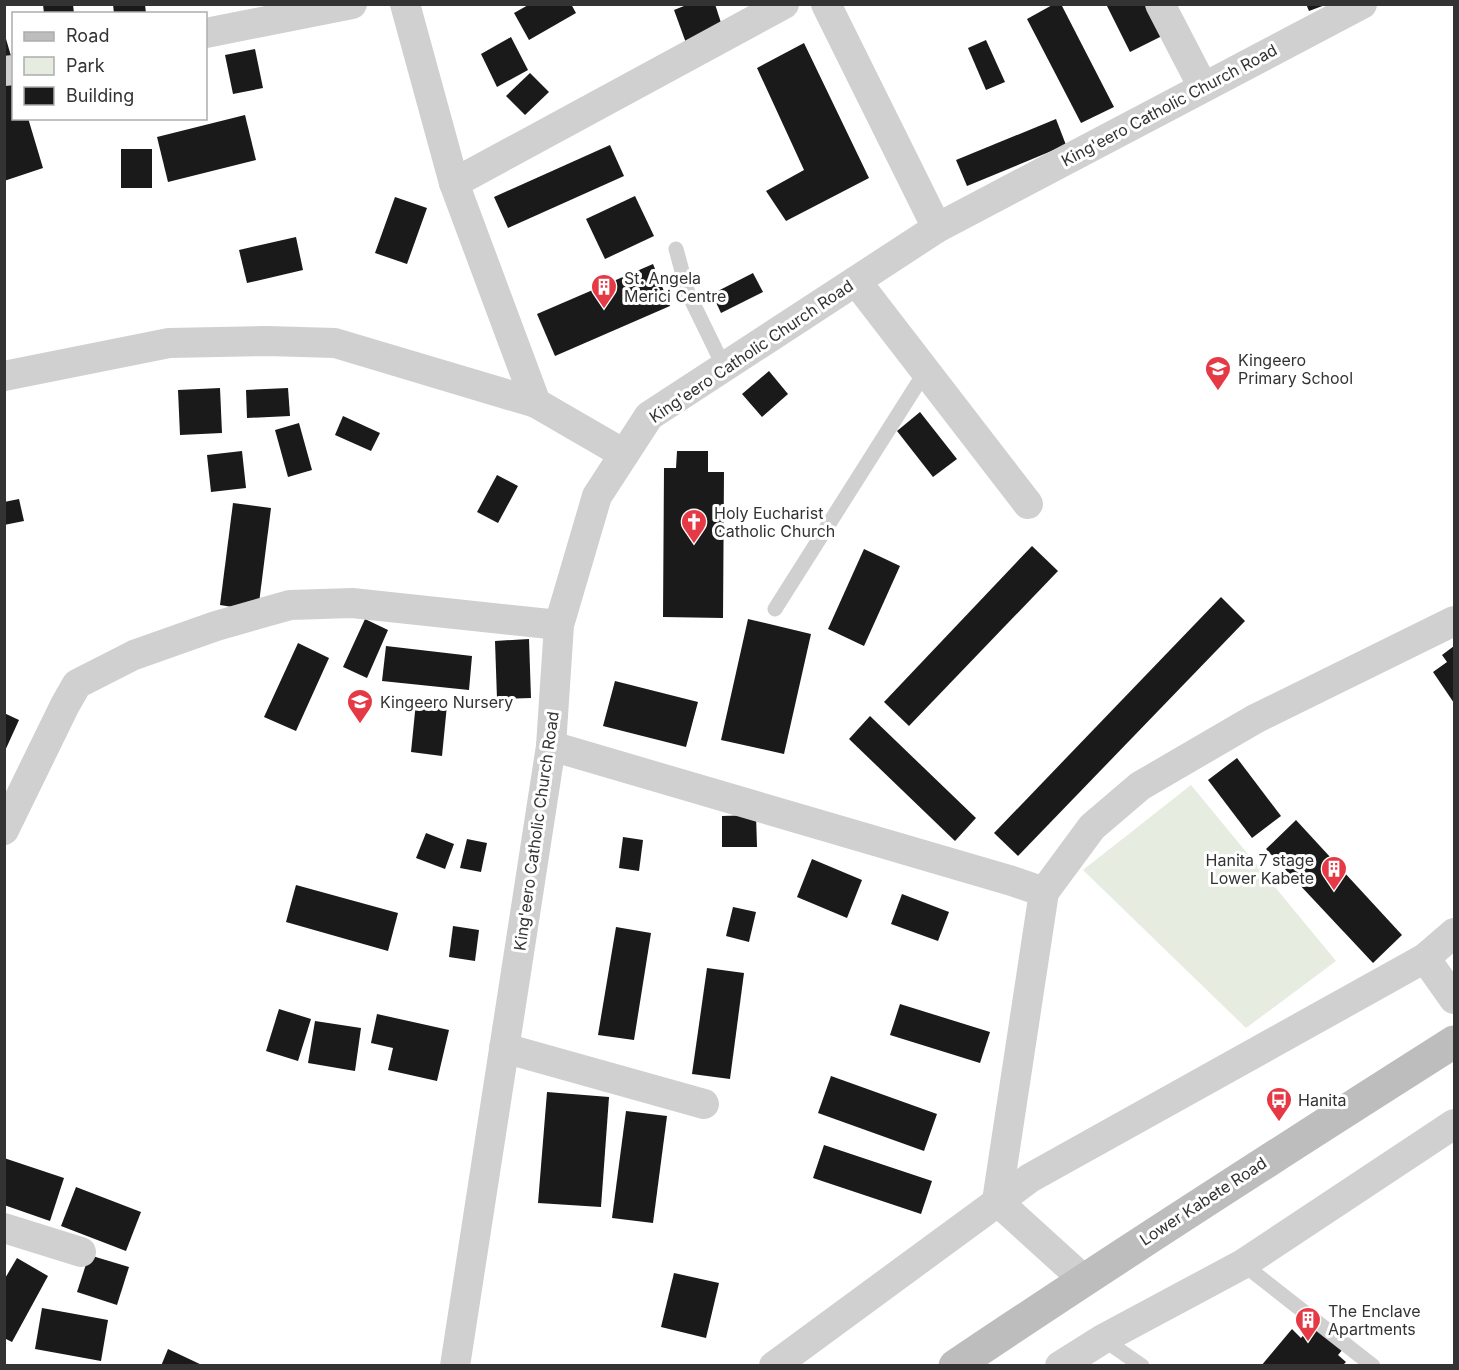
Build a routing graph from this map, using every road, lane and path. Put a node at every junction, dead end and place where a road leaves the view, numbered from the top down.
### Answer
1 (352, 4) edge
2 (405, 4) edge
3 (784, 4) edge
4 (826, 4) edge
5 (1160, 4) edge
6 (1362, 4) edge
7 (207, 33) edge
8 (1203, 87) junction
9 (454, 183) junction
10 (938, 228) junction
11 (676, 249) dead end
12 (856, 281) junction
13 (724, 367) junction
14 (925, 372) junction
15 (4, 376) edge
16 (536, 403) junction
17 (624, 454) junction
18 (1028, 504) dead end
19 (775, 609) dead end
20 (1455, 621) edge
21 (559, 625) junction
22 (551, 746) junction
23 (12, 789) edge
24 (4, 830) edge
25 (1044, 892) junction
26 (1455, 933) edge
27 (1425, 958) junction
28 (1455, 999) edge
29 (1455, 1042) edge
30 (504, 1048) junction
31 (704, 1104) dead end
32 (1455, 1124) edge
33 (998, 1201) junction
34 (4, 1228) edge
35 (81, 1252) dead end
36 (1243, 1264) junction
37 (1083, 1279) junction
38 (1103, 1339) junction
39 (455, 1365) edge
40 (774, 1365) edge
41 (955, 1365) edge
42 (1060, 1365) edge
43 (1142, 1365) edge
44 (1373, 1365) edge

1 - 7 street
2 - 9 street
3 - 9 street
4 - 10 street
5 - 8 street
6 - 8 street, King'eero Catholic Church Road
8 - 10 street, King'eero Catholic Church Road
9 - 16 street
10 - 12 street, King'eero Catholic Church Road
11 - 13 lane
12 - 13 street, King'eero Catholic Church Road
12 - 14 street
13 - 17 street, King'eero Catholic Church Road
14 - 18 street
14 - 19 lane
15 - 16 street
16 - 17 street
17 - 21 street, King'eero Catholic Church Road
20 - 25 street
21 - 22 street, King'eero Catholic Church Road
21 - 23 street
22 - 25 street
22 - 30 street, King'eero Catholic Church Road
23 - 24 street
25 - 33 street
26 - 27 street
27 - 28 street
27 - 33 street
29 - 37 main road, Lower Kabete Road
30 - 31 street
30 - 39 street, King'eero Catholic Church Road
32 - 36 street
33 - 37 street
33 - 40 street
34 - 35 street
36 - 38 street
36 - 44 lane
37 - 41 main road, Lower Kabete Road
38 - 42 street
38 - 43 lane

